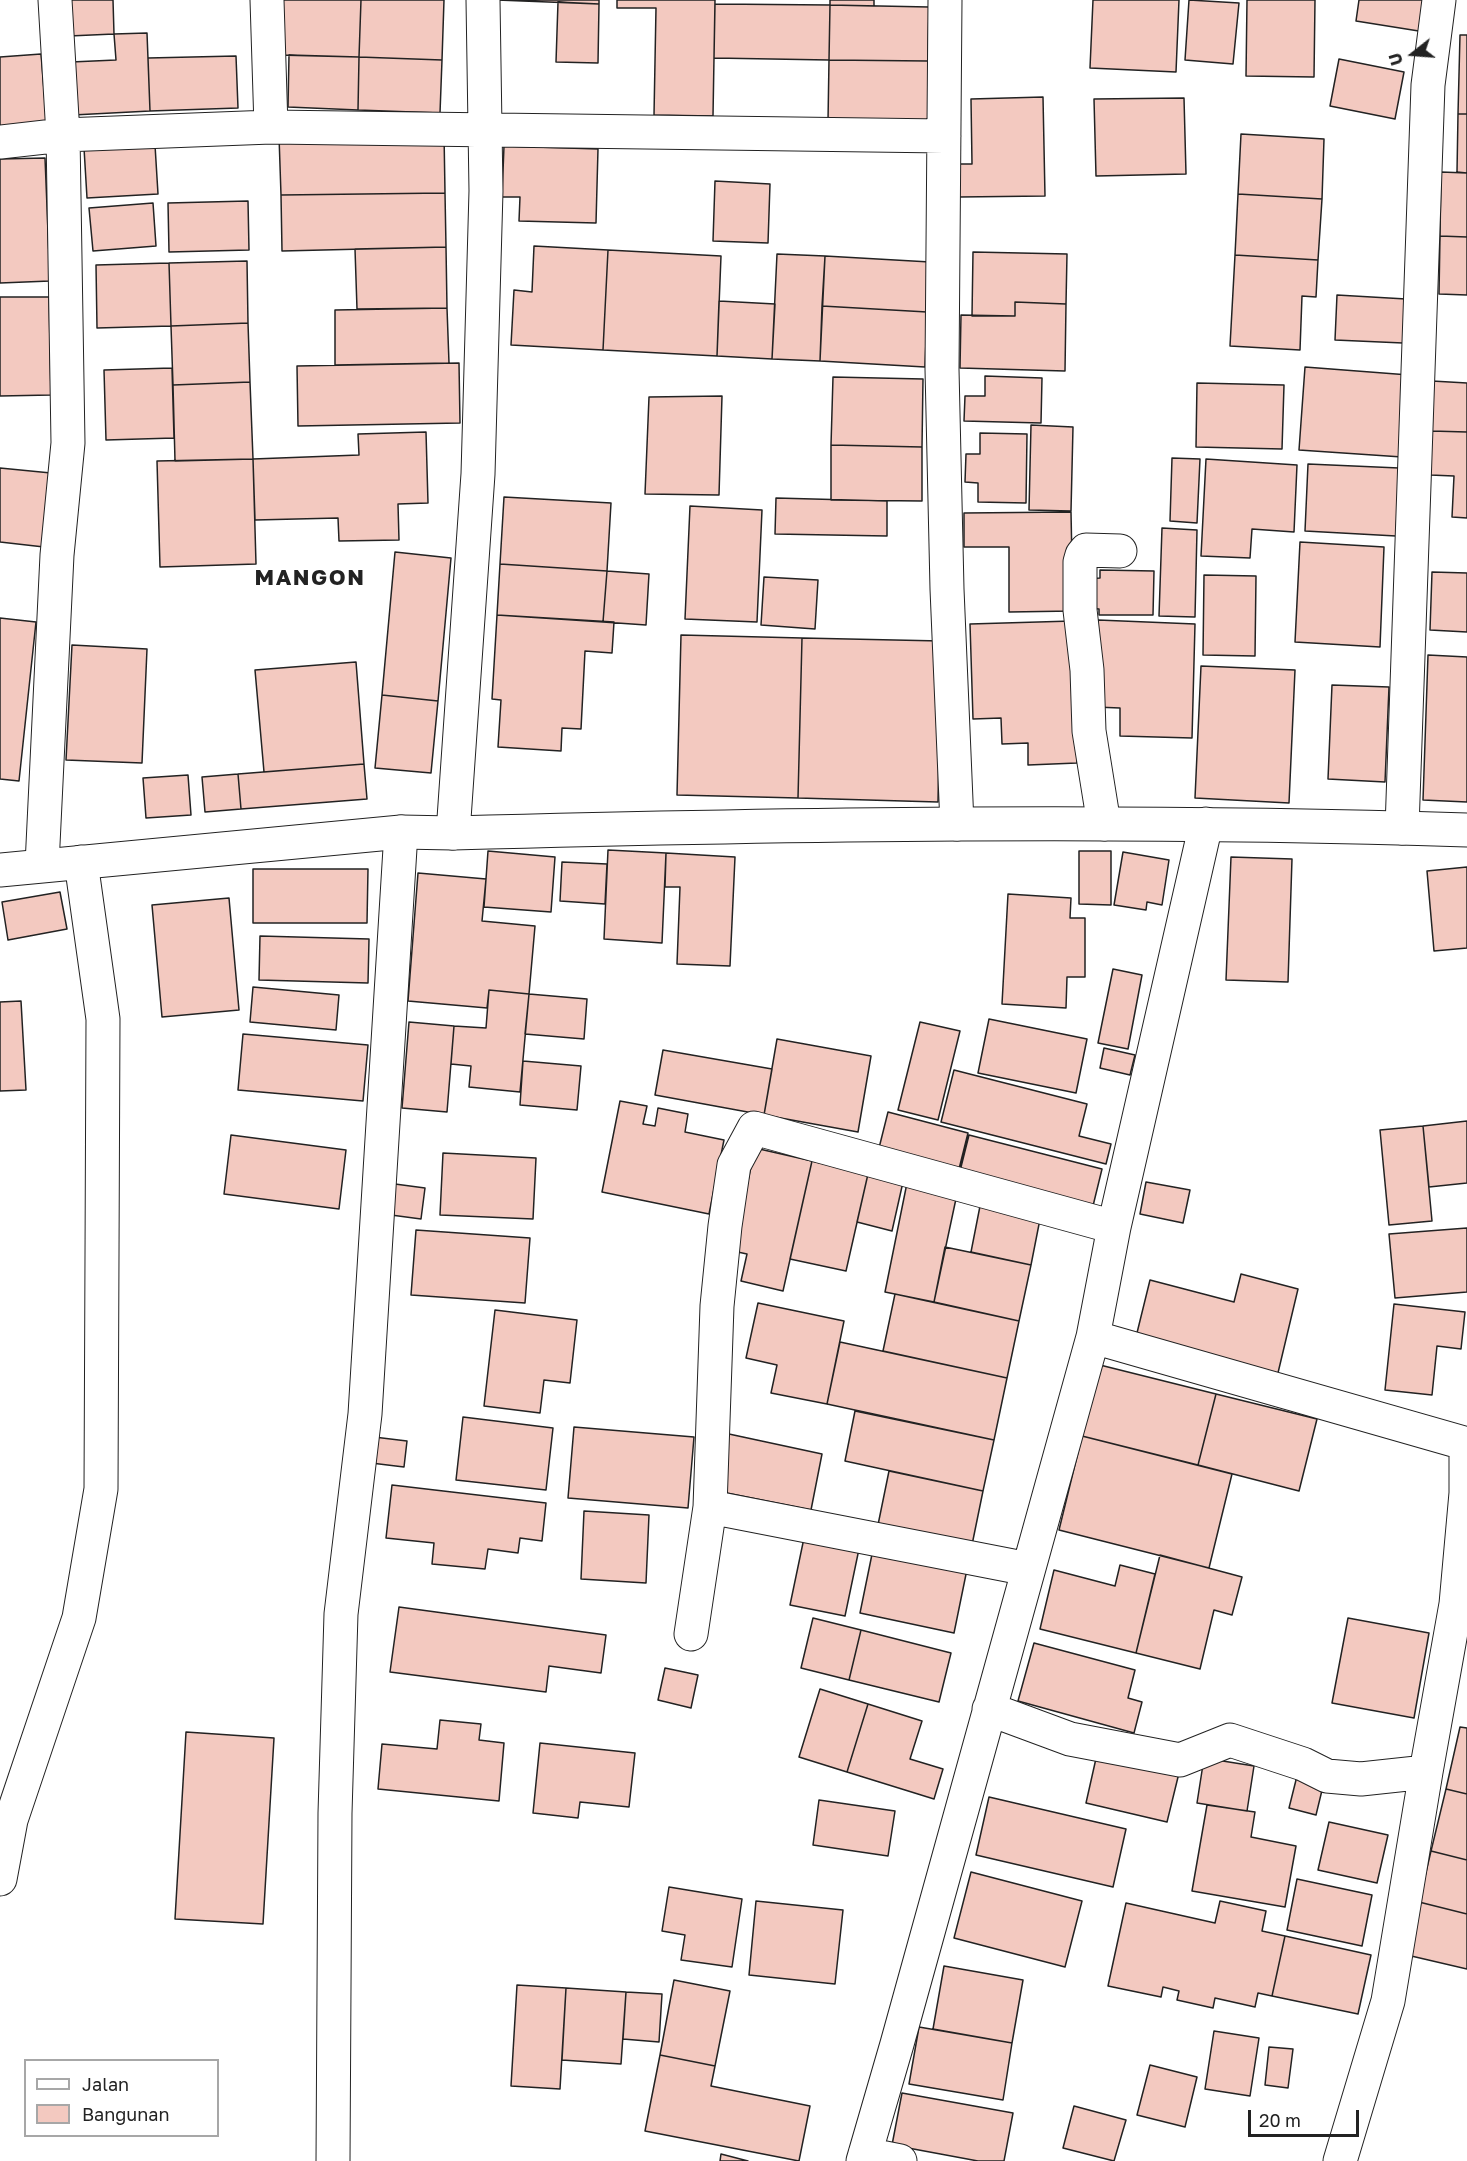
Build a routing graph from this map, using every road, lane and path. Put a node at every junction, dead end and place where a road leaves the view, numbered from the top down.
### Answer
1 (55, 0) edge
2 (267, 0) edge
3 (483, 0) edge
4 (945, 0) edge
5 (1439, 0) edge
6 (271, 127) junction
7 (485, 128) junction
8 (63, 135) junction
9 (944, 136) junction
10 (0, 142) edge
11 (1120, 551) dead end
12 (957, 824) junction
13 (1104, 824) junction
14 (1206, 824) junction
15 (1401, 828) junction
16 (1467, 830) edge
17 (401, 832) junction
18 (453, 833) junction
19 (81, 862) junction
20 (42, 865) junction
21 (0, 870) edge
22 (1114, 1227) junction
23 (1093, 1337) junction
24 (1466, 1444) edge
25 (710, 1507) junction
26 (1028, 1569) junction
27 (691, 1634) dead end
28 (989, 1709) junction
29 (1426, 1773) junction
30 (0, 1879) edge
31 (864, 2157) edge
32 (333, 2161) edge
33 (900, 2161) edge
34 (1340, 2161) edge

1 - 8 main road
2 - 6 main road
3 - 7 main road
4 - 9 main road
5 - 15 main road
6 - 7 main road
6 - 8 main road
7 - 9 main road
7 - 18 main road
8 - 10 main road
8 - 20 main road
9 - 12 main road
11 - 13 main road
12 - 13 main road
12 - 18 main road
13 - 14 main road
14 - 15 main road
14 - 22 main road
15 - 16 main road
17 - 18 main road
17 - 19 main road
17 - 32 main road
19 - 20 main road
19 - 30 main road
20 - 21 main road
22 - 23 main road
22 - 25 main road
23 - 24 main road
23 - 26 main road
24 - 29 main road
25 - 26 main road
25 - 27 main road
26 - 28 main road
28 - 29 main road
28 - 31 main road
29 - 34 main road
31 - 33 main road

